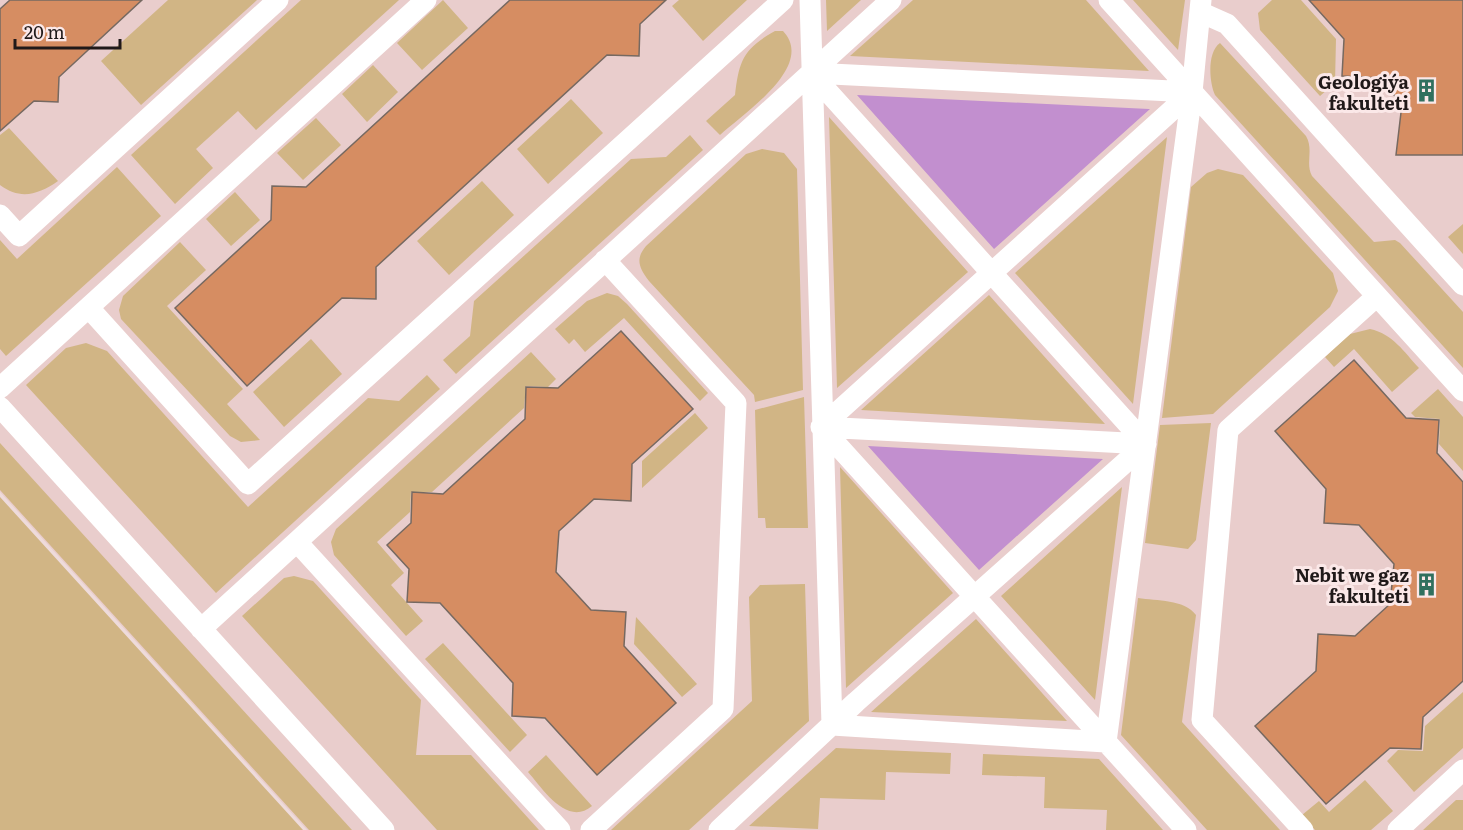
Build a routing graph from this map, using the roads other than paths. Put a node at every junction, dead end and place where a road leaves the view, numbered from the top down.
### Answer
1 (278, 0) edge
2 (426, 0) edge
3 (783, 0) edge
4 (810, 0) edge
5 (891, 0) edge
6 (1109, 0) edge
7 (1201, 6) edge
8 (811, 73) junction
9 (1192, 92) junction
10 (0, 215) edge
11 (605, 260) junction
12 (992, 273) junction
13 (1463, 285) edge
14 (1377, 296) junction
15 (89, 308) junction
16 (0, 388) edge
17 (1463, 391) edge
18 (0, 407) edge
19 (821, 427) junction
20 (1146, 444) junction
21 (297, 542) junction
22 (974, 597) junction
23 (201, 629) junction
24 (832, 725) junction
25 (1106, 742) junction
26 (1463, 770) edge
27 (384, 830) edge
28 (560, 830) edge
29 (591, 830) edge
30 (719, 830) edge
31 (1185, 830) edge
32 (1304, 830) edge
33 (1398, 830) edge

1 - 10 lane
2 - 15 lane
3 - 15 lane
4 - 8 lane
5 - 8 lane
6 - 9 lane
7 - 9 lane
7 - 13 lane
8 - 9 lane
8 - 11 lane
8 - 12 lane
8 - 19 lane
9 - 12 lane
9 - 14 lane
9 - 20 lane
11 - 21 lane
11 - 29 lane
12 - 19 lane
12 - 20 lane
14 - 17 lane
14 - 32 lane
15 - 16 lane
18 - 23 lane
19 - 20 lane
19 - 22 lane
19 - 24 lane
20 - 22 lane
20 - 25 lane
21 - 23 lane
21 - 28 lane
22 - 24 lane
22 - 25 lane
23 - 27 lane
24 - 25 lane
24 - 30 lane
25 - 31 lane
26 - 33 lane

